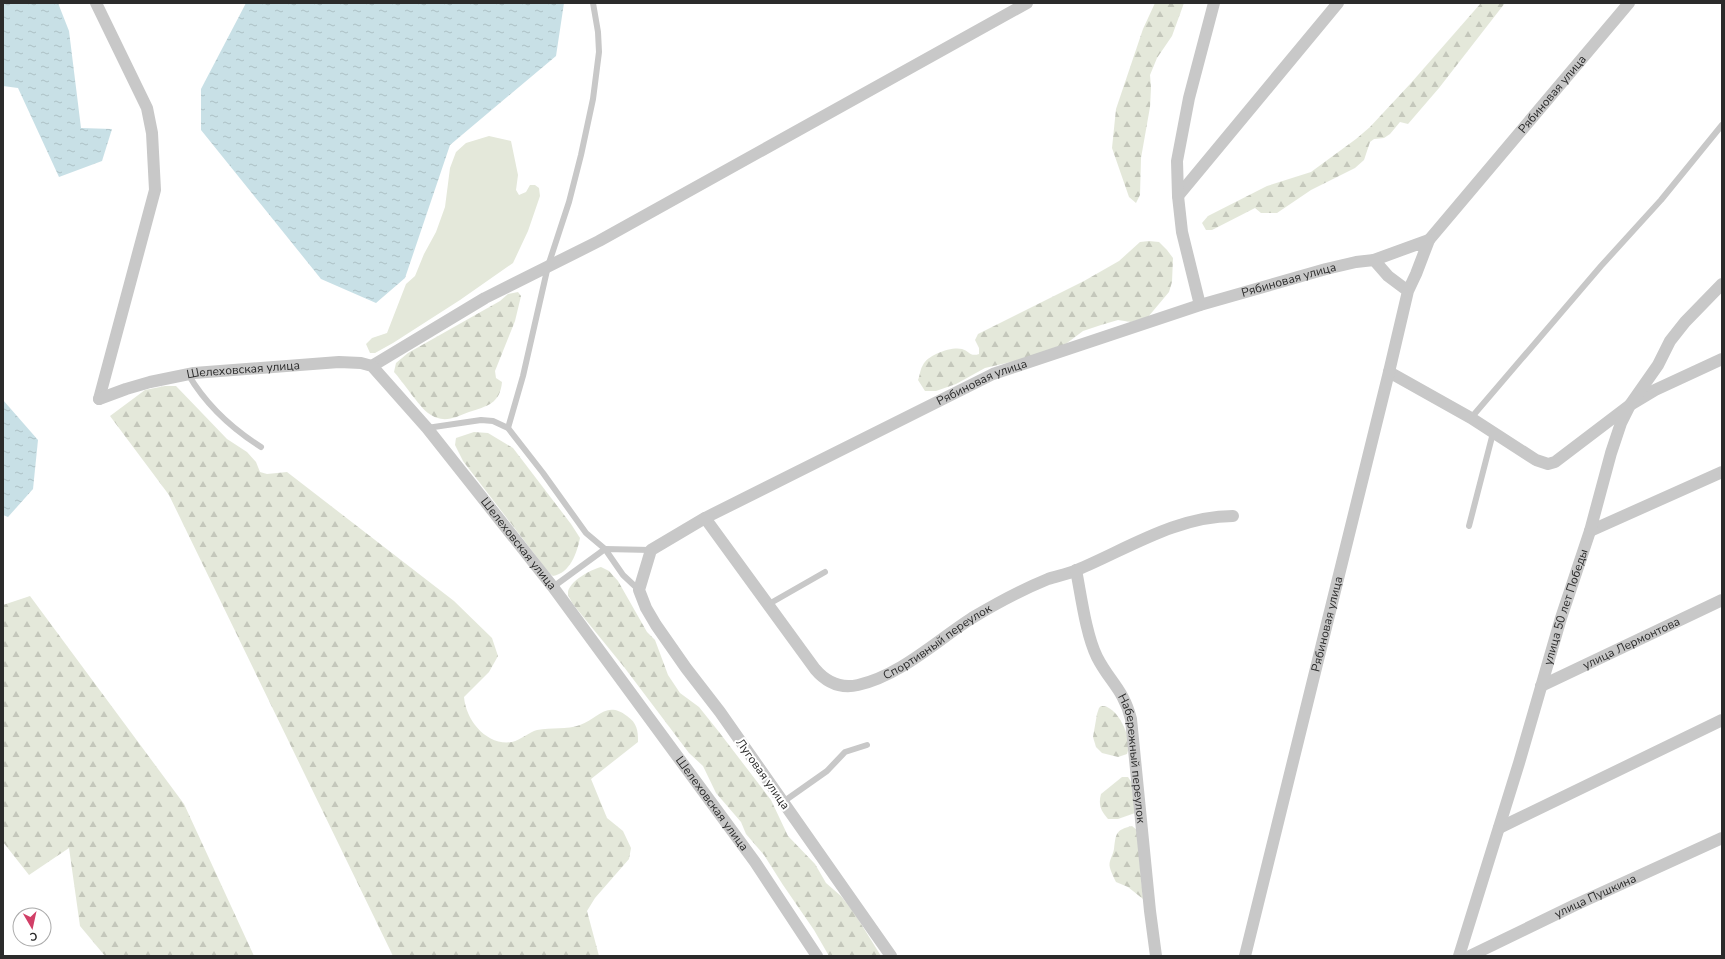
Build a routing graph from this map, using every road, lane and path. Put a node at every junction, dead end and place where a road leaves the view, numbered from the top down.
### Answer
1 (96, 3) edge
2 (593, 3) edge
3 (1027, 3) edge
4 (1214, 3) edge
5 (1338, 3) edge
6 (1629, 3) edge
7 (1722, 125) edge
8 (1178, 196) junction
9 (1429, 240) junction
10 (1374, 260) junction
11 (548, 266) junction
12 (1722, 284) edge
13 (1408, 291) junction
14 (1200, 305) junction
15 (1722, 359) edge
16 (372, 366) junction
17 (1389, 372) junction
18 (188, 374) junction
19 (1630, 405) junction
20 (1471, 418) junction
21 (427, 428) junction
22 (508, 428) junction
23 (1493, 433) junction
24 (261, 447) dead end
25 (1722, 472) edge
26 (1233, 516) dead end
27 (705, 518) junction
28 (1469, 526) dead end
29 (1590, 531) junction
30 (605, 549) junction
31 (651, 550) junction
32 (1076, 570) junction
33 (825, 572) dead end
34 (553, 587) junction
35 (640, 590) junction
36 (1722, 600) edge
37 (769, 604) junction
38 (1541, 686) junction
39 (1722, 720) edge
40 (867, 744) dead end
41 (783, 802) junction
42 (1499, 828) junction
43 (1722, 838) edge
44 (817, 956) edge
45 (891, 956) edge
46 (1156, 956) edge
47 (1245, 956) edge
48 (1459, 956) edge
49 (1470, 956) edge

1 - 18 street, Шелеховская улица
2 - 11 lane
3 - 11 street
4 - 8 street
5 - 8 street
6 - 9 street, Рябиновая улица
7 - 20 lane
8 - 14 street
9 - 10 street, Рябиновая улица
9 - 13 street, Рябиновая улица
10 - 13 street
10 - 14 street, Рябиновая улица
11 - 16 street
11 - 22 lane
12 - 19 street, улица 50 лет Победы
13 - 17 street, Рябиновая улица
14 - 27 street, Рябиновая улица
15 - 19 street
16 - 18 street, Шелеховская улица
16 - 21 street, Шелеховская улица
17 - 20 street
17 - 47 street, Рябиновая улица
18 - 24 lane
19 - 23 street
19 - 29 street, улица 50 лет Победы
20 - 23 street
21 - 22 lane
21 - 34 street, Шелеховская улица
22 - 30 lane
23 - 28 lane
25 - 29 street
26 - 32 street, Спортивный переулок
27 - 31 street, Рябиновая улица
27 - 37 street, Спортивный переулок
29 - 38 street, улица 50 лет Победы
30 - 31 lane
30 - 34 lane
30 - 35 lane
31 - 35 street
32 - 37 street, Спортивный переулок
32 - 46 street, Набережный переулок
33 - 37 lane
34 - 44 street, Шелеховская улица
35 - 41 street, Луговая улица
36 - 38 street, улица Лермонтова
38 - 42 street, улица 50 лет Победы
39 - 42 street
40 - 41 lane
41 - 45 street, Луговая улица
42 - 48 street, улица 50 лет Победы
43 - 49 street, улица Пушкина

